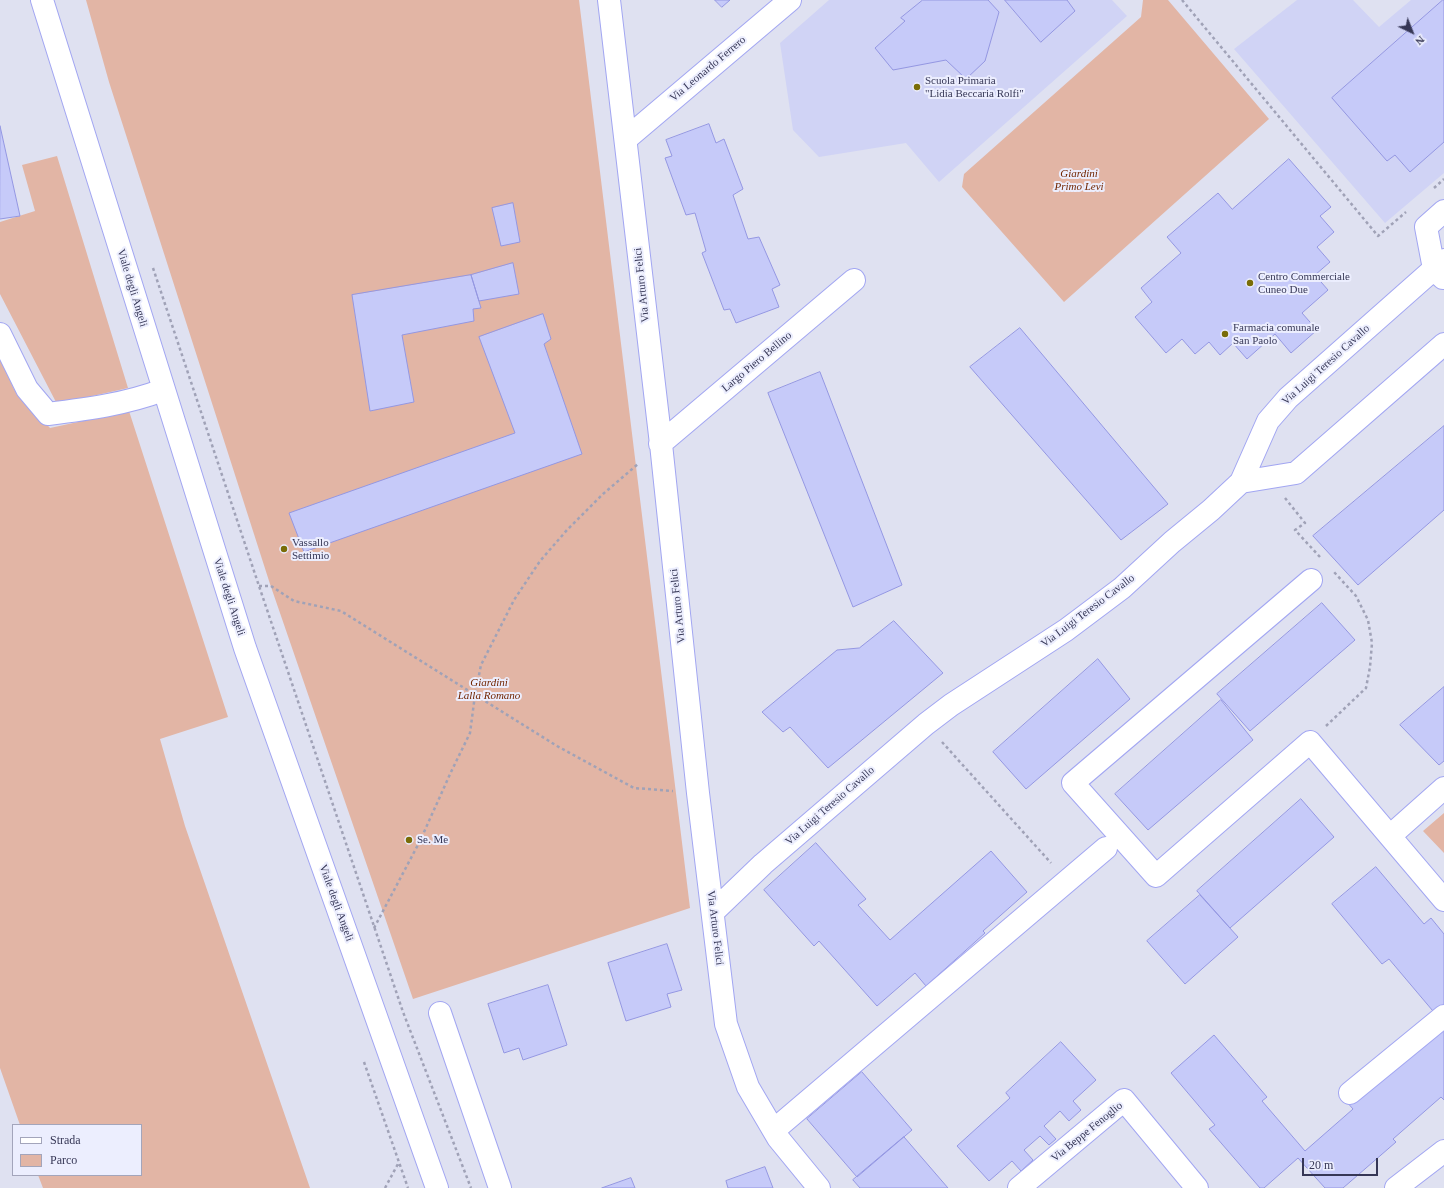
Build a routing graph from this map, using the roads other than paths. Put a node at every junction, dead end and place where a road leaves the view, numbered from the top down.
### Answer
1 (42, 0) edge
2 (610, 0) edge
3 (790, 0) edge
4 (626, 138) junction
5 (1444, 211) edge
6 (1441, 269) edge
7 (854, 280) dead end
8 (0, 334) edge
9 (1444, 344) edge
10 (163, 390) junction
11 (661, 444) junction
12 (1241, 482) junction
13 (1311, 580) dead end
14 (1444, 788) edge
15 (1390, 836) junction
16 (1106, 848) dead end
17 (1444, 900) edge
18 (713, 912) junction
19 (440, 1013) dead end
20 (1444, 1016) edge
21 (1350, 1093) dead end
22 (774, 1130) junction
23 (1444, 1151) edge
24 (437, 1188) edge
25 (500, 1188) edge
26 (819, 1188) edge
27 (1019, 1188) edge
28 (1197, 1188) edge
29 (1396, 1188) edge

1 - 10 street, Viale degli Angeli
2 - 4 street, Via Arturo Felici
3 - 4 street, Via Leonardo Ferrero
4 - 11 street, Via Arturo Felici
5 - 6 street
6 - 12 street, Via Luigi Teresio Cavallo
7 - 11 street, Largo Piero Bellino
8 - 10 street
9 - 12 street
10 - 24 street, Viale degli Angeli
11 - 18 street, Via Arturo Felici
12 - 18 street, Via Luigi Teresio Cavallo
13 - 15 street
14 - 15 street
15 - 17 street
16 - 22 street
18 - 22 street, Via Arturo Felici
19 - 25 street
20 - 21 street
22 - 26 street, Via Arturo Felici
23 - 29 street
27 - 28 street, Via Beppe Fenoglio

